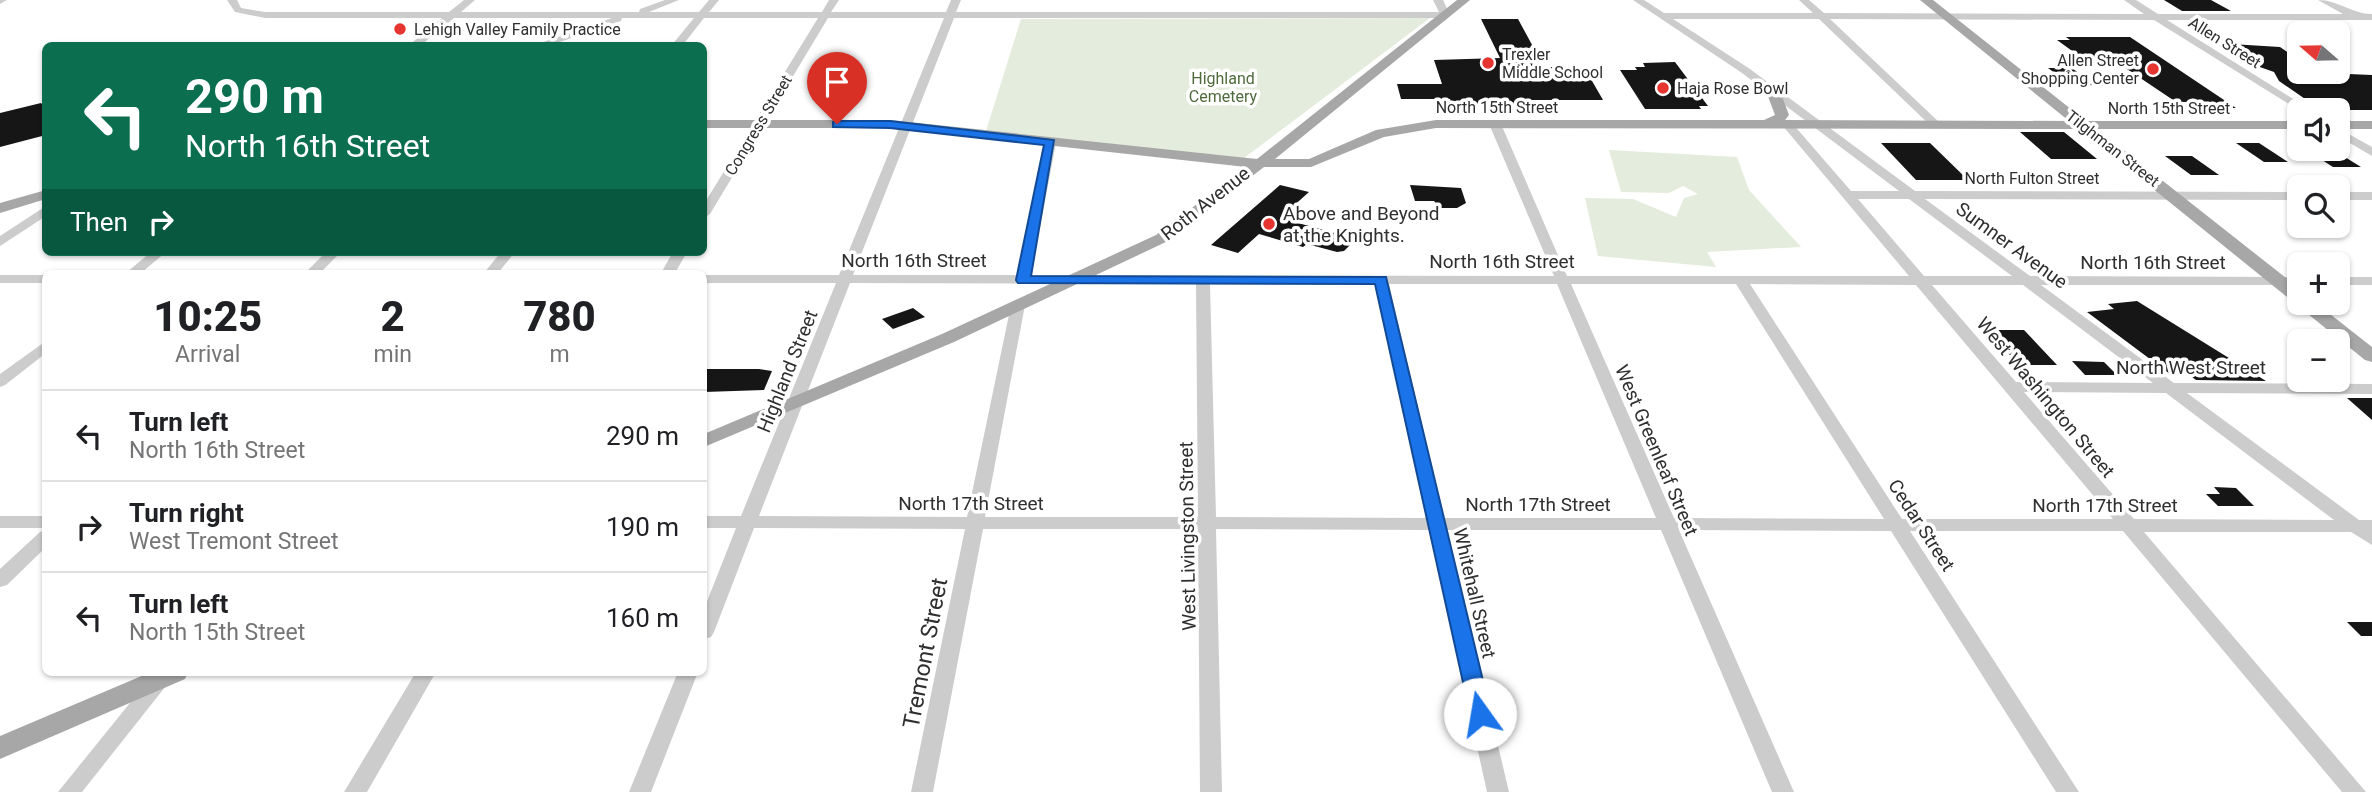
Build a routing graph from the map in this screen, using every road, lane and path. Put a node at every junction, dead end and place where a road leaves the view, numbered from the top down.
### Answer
1 (232, 0) edge
2 (470, 0) edge
3 (674, 0) edge
4 (713, 0) edge
5 (834, 0) edge
6 (956, 0) edge
7 (1077, 0) edge
8 (1197, 0) edge
9 (1320, 0) edge
10 (1464, 0) edge
11 (1638, 0) edge
12 (1804, 0) edge
13 (1926, 0) edge
14 (2129, 0) edge
15 (2323, 0) edge
16 (1441, 8) edge
17 (450, 15) junction
18 (631, 15) junction
19 (701, 15) junction
20 (824, 16) junction
21 (949, 16) junction
22 (1073, 16) junction
23 (1197, 16) junction
24 (1323, 16) junction
25 (1664, 16) junction
26 (1822, 16) junction
27 (1946, 16) junction
28 (2156, 17) junction
29 (2355, 17) junction
30 (2372, 17) edge
31 (2372, 25) edge
32 (418, 42) edge
33 (553, 42) edge
34 (679, 42) edge
35 (1773, 91) junction
36 (2287, 99) edge
37 (707, 124) edge
38 (758, 124) junction
39 (1495, 124) junction
40 (1763, 125) junction
41 (1788, 125) junction
42 (1818, 125) junction
43 (1936, 125) junction
44 (2084, 125) junction
45 (2287, 125) edge
46 (2350, 125) edge
47 (2372, 125) edge
48 (904, 126) junction
49 (2350, 138) edge
50 (1050, 143) junction
51 (2372, 152) edge
52 (1256, 164) junction
53 (1847, 195) junction
54 (1911, 195) junction
55 (39, 196) edge
56 (2173, 196) junction
57 (2287, 196) edge
58 (2350, 196) edge
59 (2372, 196) edge
60 (0, 206) edge
61 (707, 209) edge
62 (42, 213) edge
63 (0, 242) edge
64 (154, 256) edge
65 (330, 256) edge
66 (505, 256) edge
67 (137, 270) edge
68 (315, 270) edge
69 (493, 270) edge
70 (0, 279) edge
71 (42, 279) edge
72 (707, 279) edge
73 (845, 279) junction
74 (1023, 280) junction
75 (1203, 280) junction
76 (1381, 280) junction
77 (1740, 280) junction
78 (1072, 281) junction
79 (1561, 281) junction
80 (1920, 281) junction
81 (2028, 281) junction
82 (2279, 281) junction
83 (2287, 281) edge
84 (2350, 281) edge
85 (2372, 281) edge
86 (2287, 287) edge
87 (1018, 305) junction
88 (2321, 315) edge
89 (42, 348) edge
90 (2372, 356) edge
91 (0, 382) edge
92 (2011, 387) junction
93 (2172, 388) junction
94 (2372, 389) edge
95 (796, 400) junction
96 (707, 439) edge
97 (0, 522) edge
98 (42, 522) edge
99 (707, 522) edge
100 (747, 522) junction
101 (976, 524) junction
102 (1209, 524) junction
103 (1438, 524) junction
104 (1667, 525) junction
105 (1898, 526) junction
106 (2129, 526) junction
107 (2368, 531) edge
108 (42, 540) edge
109 (0, 580) edge
110 (707, 624) edge
111 (163, 676) edge
112 (166, 676) edge
113 (424, 676) edge
114 (686, 676) edge
115 (0, 748) edge
116 (69, 792) edge
117 (355, 792) edge
118 (640, 792) edge
119 (922, 792) edge
120 (1211, 792) edge
121 (1498, 792) edge
122 (1783, 792) edge
123 (2068, 792) edge
124 (2355, 792) edge

1 - 17 street
2 - 17 street
3 - 18 street
4 - 19 street
5 - 20 street, Congress Street
6 - 21 street
7 - 22 street
8 - 23 street
9 - 24 street
10 - 16 main road, Roth Avenue
11 - 25 street, Sumner Avenue
12 - 26 street
13 - 27 main road, Tilghman Street
14 - 28 street, Allen Street
15 - 29 street
16 - 24 street
16 - 52 main road, Roth Avenue
17 - 18 street
17 - 32 street
18 - 19 street
18 - 33 street
19 - 20 street
19 - 34 street
20 - 21 street
20 - 38 street, Congress Street
21 - 22 street
21 - 48 street
22 - 23 street
23 - 24 street
25 - 26 street
25 - 35 street, Sumner Avenue
26 - 27 street
26 - 43 street
27 - 28 street
27 - 44 main road, Tilghman Street
28 - 29 street
28 - 36 street, Allen Street
29 - 30 street
29 - 31 street
35 - 40 main road
35 - 42 street, Sumner Avenue
37 - 38 main road, North 15th Street
38 - 48 main road, North 15th Street
38 - 61 street, Congress Street
39 - 40 main road, North 15th Street
39 - 52 main road, North 15th Street
39 - 79 street, West Greenleaf Street
40 - 41 main road, North 15th Street
41 - 42 main road, North 15th Street
41 - 53 street, West Washington Street
42 - 43 main road, North 15th Street
42 - 54 street, Sumner Avenue
43 - 44 main road, North 15th Street
44 - 45 main road, North 15th Street
44 - 56 main road, Tilghman Street
46 - 47 main road
48 - 50 main road, North 15th Street
48 - 73 street, Highland Street
49 - 51 street
50 - 52 main road, North 15th Street
50 - 74 street
52 - 78 main road, Roth Avenue
53 - 54 street, North Fulton Street
53 - 80 street, West Washington Street
54 - 56 street, North Fulton Street
54 - 81 street, Sumner Avenue
55 - 60 main road
56 - 57 street, North Fulton Street
56 - 82 main road, Tilghman Street
58 - 59 street
62 - 63 street
64 - 67 street
65 - 68 street
66 - 69 street
70 - 71 street
72 - 73 street, North 16th Street
73 - 74 street, North 16th Street
73 - 95 street, Highland Street
74 - 78 street, North 16th Street
75 - 76 street, North 16th Street
75 - 78 street, North 16th Street
75 - 102 street, West Livingston Street
76 - 79 street, North 16th Street
76 - 103 street, Whitehall Street
77 - 79 street, North 16th Street
77 - 80 street, North 16th Street
77 - 105 street, Cedar Street
78 - 87 main road, Roth Avenue
79 - 104 street, West Greenleaf Street
80 - 81 street, North 16th Street
80 - 92 street, West Washington Street
81 - 82 street, North 16th Street
81 - 93 street, Sumner Avenue
82 - 83 street, North 16th Street
82 - 86 main road, Tilghman Street
84 - 85 street
87 - 95 main road, Roth Avenue
87 - 101 street, Tremont Street
88 - 90 main road
89 - 91 street
92 - 93 street, North West Street
92 - 106 street, West Washington Street
93 - 94 street, North West Street
93 - 107 street, Sumner Avenue
95 - 96 main road, Roth Avenue
95 - 100 street, Highland Street
97 - 98 street
99 - 100 street, North 17th Street
100 - 101 street, North 17th Street
100 - 110 street, Highland Street
101 - 102 street, North 17th Street
101 - 119 street, Tremont Street
102 - 103 street, North 17th Street
102 - 120 street, West Livingston Street
103 - 104 street, North 17th Street
103 - 121 street, Whitehall Street
104 - 105 street, North 17th Street
104 - 122 street, West Greenleaf Street
105 - 106 street, North 17th Street
105 - 123 street, Cedar Street
106 - 107 street, North 17th Street
106 - 124 street, West Washington Street
108 - 109 street
111 - 115 main road
112 - 116 street
113 - 117 street
114 - 118 street

